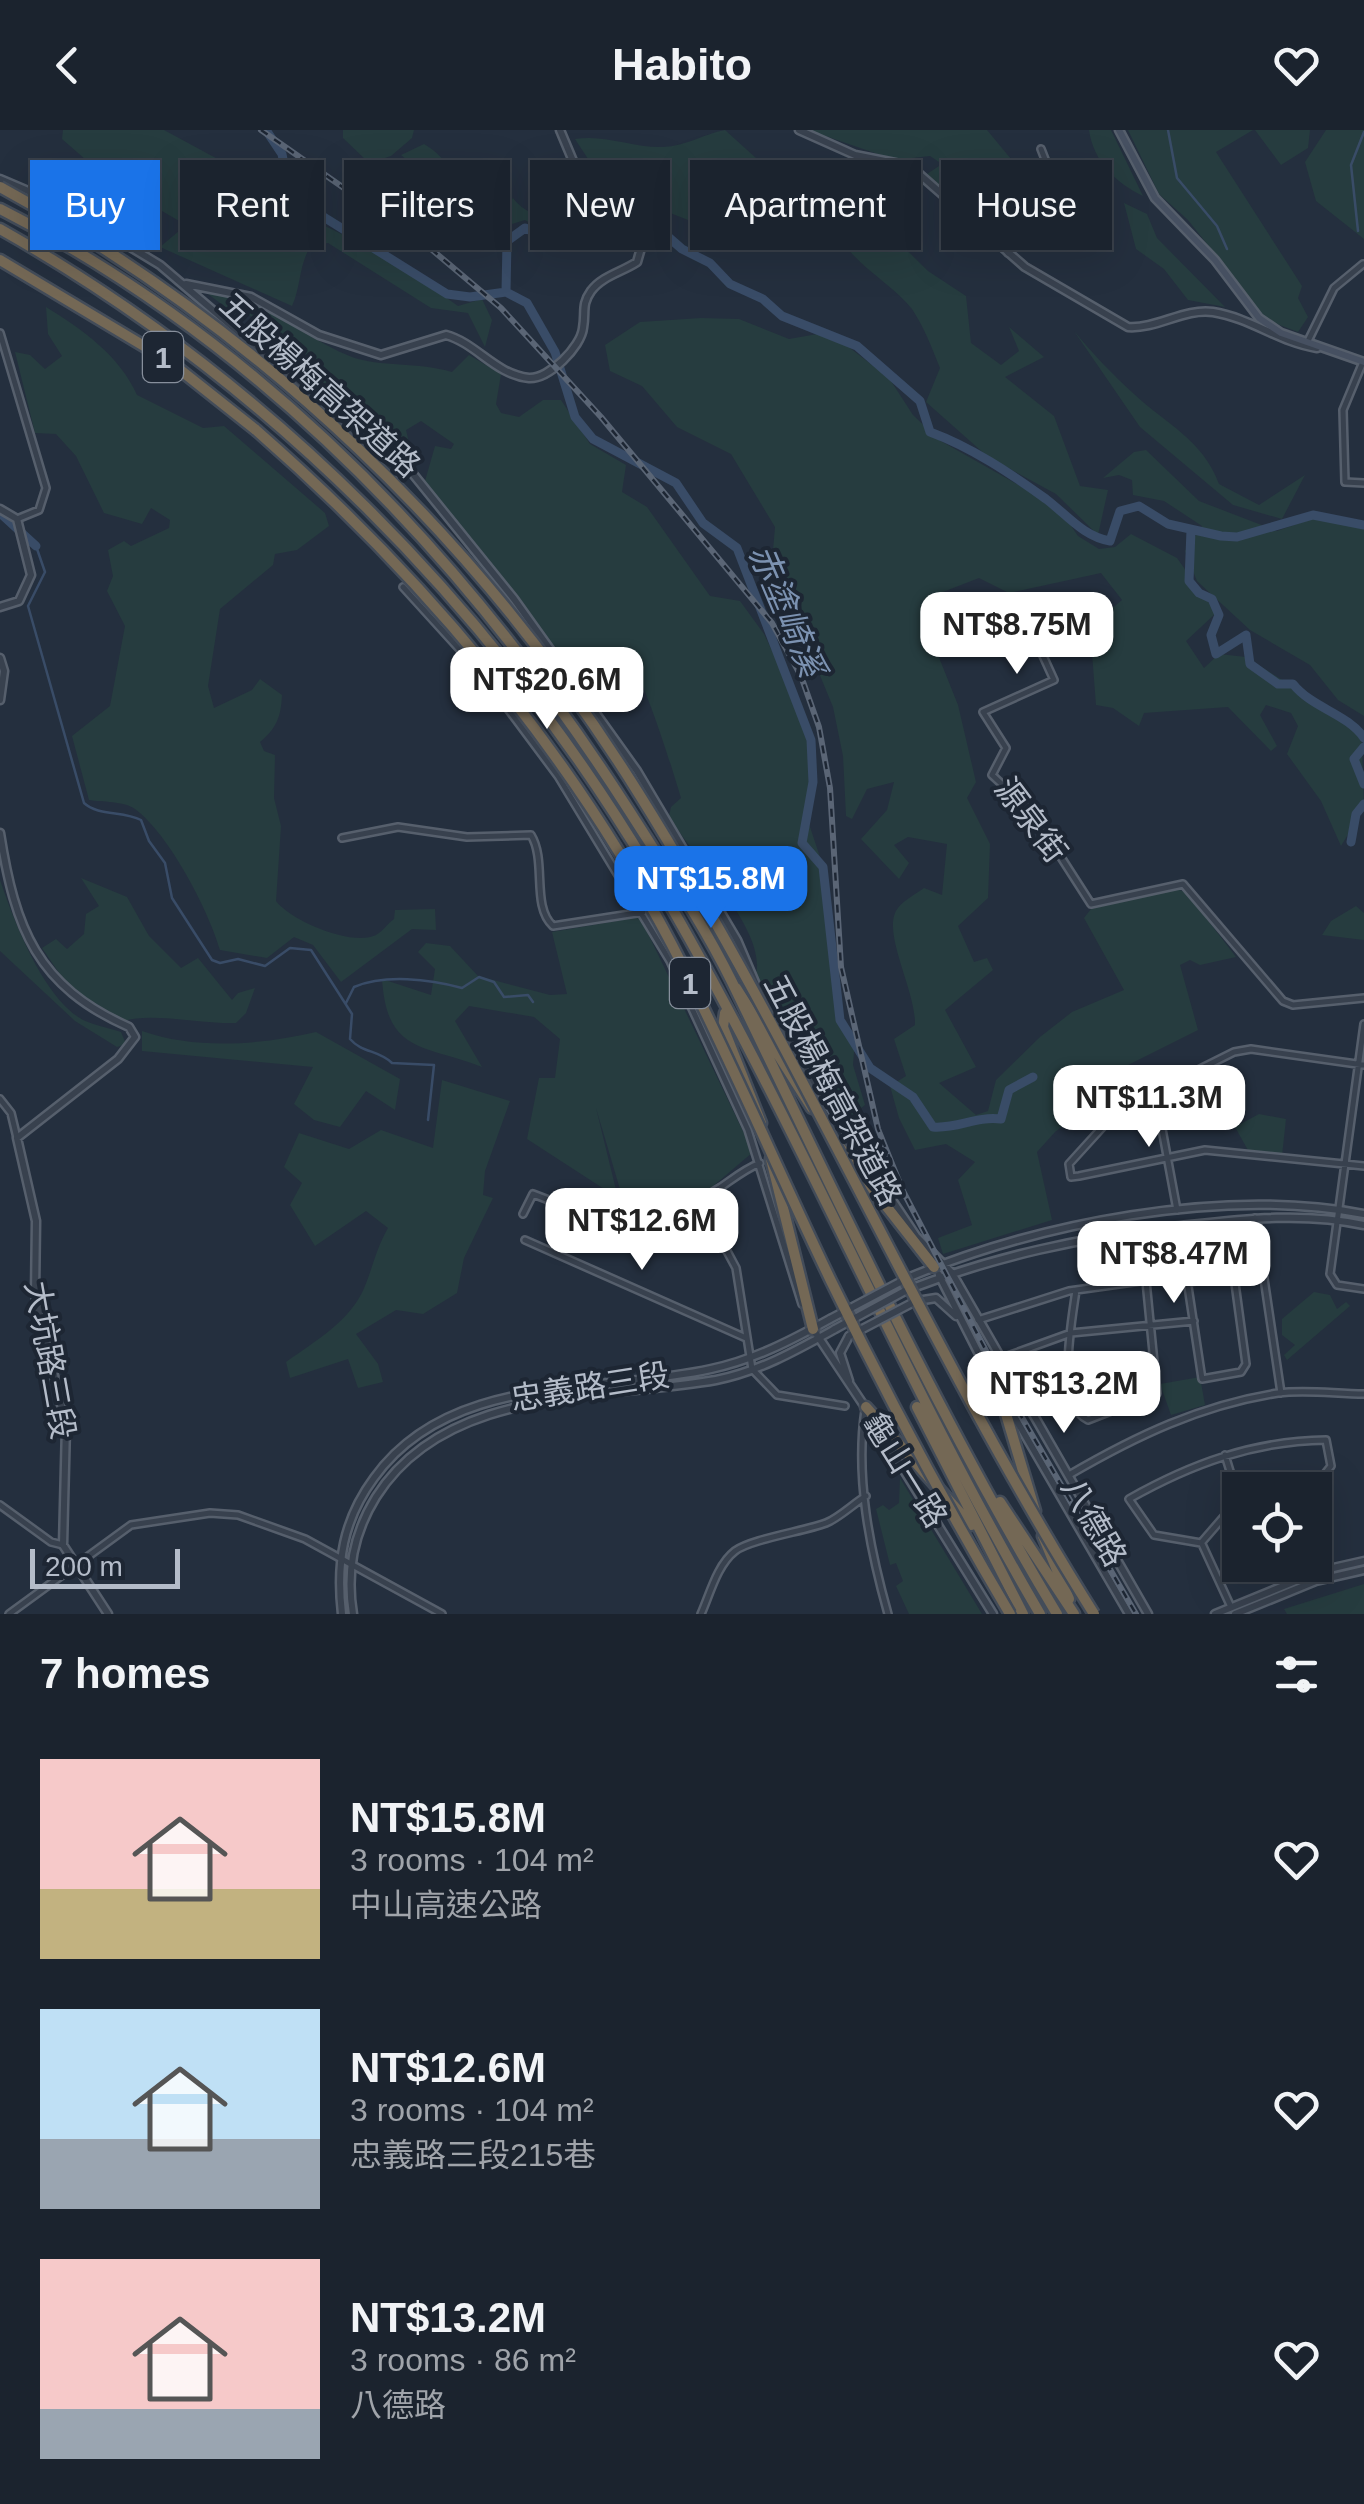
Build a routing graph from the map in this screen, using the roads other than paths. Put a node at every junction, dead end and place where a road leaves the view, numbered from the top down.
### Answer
1 (560, 130) edge
2 (799, 130) edge
3 (1118, 130) edge
4 (1041, 149) dead end
5 (0, 179) edge
6 (0, 187) edge
7 (0, 208) edge
8 (0, 229) edge
9 (1008, 253) junction
10 (0, 260) edge
11 (1363, 264) edge
12 (184, 284) junction
13 (0, 333) edge
14 (1306, 344) junction
15 (1363, 362) edge
16 (1364, 484) edge
17 (0, 509) edge
18 (17, 523) junction
19 (403, 587) dead end
20 (0, 606) edge
21 (1034, 636) dead end
22 (0, 658) edge
23 (0, 700) edge
24 (0, 834) edge
25 (342, 838) dead end
26 (643, 912) junction
27 (734, 986) junction
28 (1364, 998) edge
29 (725, 1012) junction
30 (1364, 1024) edge
31 (1361, 1065) edge
32 (1160, 1090) junction
33 (0, 1099) edge
34 (16, 1138) junction
35 (1168, 1157) junction
36 (760, 1162) junction
37 (1343, 1162) junction
38 (1364, 1166) edge
39 (721, 1187) junction
40 (1336, 1210) junction
41 (1177, 1212) junction
42 (523, 1214) dead end
43 (1364, 1214) edge
44 (1255, 1216) junction
45 (1335, 1220) junction
46 (1364, 1225) edge
47 (1179, 1226) junction
48 (524, 1240) dead end
49 (939, 1269) junction
50 (952, 1273) junction
51 (1162, 1278) dead end
52 (1146, 1280) junction
53 (1188, 1282) junction
54 (1364, 1289) edge
55 (1076, 1290) junction
56 (978, 1320) junction
57 (1194, 1321) junction
58 (964, 1324) junction
59 (1150, 1325) junction
60 (1071, 1333) junction
61 (816, 1334) junction
62 (746, 1338) junction
63 (749, 1358) junction
64 (999, 1359) junction
65 (900, 1360) junction
66 (752, 1370) junction
67 (1008, 1376) junction
68 (935, 1392) junction
69 (1281, 1393) junction
70 (1364, 1394) edge
71 (527, 1395) junction
72 (1004, 1399) junction
73 (862, 1402) junction
74 (530, 1406) junction
75 (845, 1406) dead end
76 (1225, 1455) junction
77 (1231, 1472) edge
78 (1326, 1472) edge
79 (1066, 1476) junction
80 (866, 1496) junction
81 (0, 1506) edge
82 (1222, 1518) edge
83 (985, 1541) junction
84 (1201, 1543) junction
85 (63, 1545) junction
86 (339, 1557) junction
87 (351, 1561) junction
88 (1364, 1561) edge
89 (74, 1565) junction
90 (1364, 1570) edge
91 (1332, 1571) edge
92 (1332, 1574) edge
93 (1303, 1582) edge
94 (1233, 1610) edge
95 (9, 1614) edge
96 (108, 1614) edge
97 (342, 1614) edge
98 (352, 1614) edge
99 (442, 1614) edge
100 (700, 1614) edge
101 (888, 1614) edge
102 (992, 1614) edge
103 (1010, 1614) edge
104 (1023, 1614) edge
105 (1040, 1614) edge
106 (1058, 1614) edge
107 (1075, 1614) edge
108 (1094, 1614) edge
109 (1129, 1614) edge
110 (1148, 1614) edge
111 (1215, 1614) edge

1 - 12 street
2 - 9 street
3 - 14 main road
4 - 9 street
5 - 12 street
6 - 108 highway, 五股楊梅高架道路 / 1, bridge
7 - 27 highway, 1
8 - 29 highway, 1
9 - 14 street
10 - 103 highway, 1, bridge
11 - 14 street
12 - 49 street
13 - 18 street
14 - 15 main road
15 - 16 street
17 - 18 street
18 - 20 street
19 - 26 street
21 - 28 street, 源泉街
22 - 23 street
24 - 34 street
25 - 26 street
26 - 36 street
27 - 49 highway
27 - 68 highway, 1
29 - 61 highway
29 - 65 highway, 1
30 - 31 street
31 - 32 street
31 - 37 street
32 - 35 street
32 - 35 street
33 - 34 street, 大坑路三段
34 - 85 street, 大坑路三段
35 - 37 street
35 - 41 street
36 - 39 street
36 - 61 street
37 - 38 street
37 - 40 street
39 - 42 street
39 - 62 street
40 - 41 street
40 - 43 street
40 - 45 street
41 - 47 street
41 - 49 street
44 - 45 street
44 - 47 street
44 - 69 street
45 - 46 street
45 - 54 street
47 - 50 street
47 - 53 street
48 - 62 street
49 - 50 street, 八德路
49 - 58 street, 八德路
49 - 61 street, 忠義路三段, bridge
49 - 61 street, 忠義路三段, bridge
50 - 56 street, 八德路
51 - 52 street
52 - 55 street
52 - 59 street
53 - 57 street
53 - 57 street
55 - 56 street
55 - 60 street
56 - 64 street, 八德路
57 - 59 street
58 - 72 street, 八德路
58 - 73 street, bridge
59 - 60 street
59 - 60 street
60 - 64 street
61 - 63 street, 忠義路三段
61 - 66 street, 忠義路三段
61 - 73 street, 龜山一路
62 - 63 street
63 - 66 street
63 - 71 street, 忠義路三段
64 - 67 street, 八德路
65 - 83 highway
65 - 105 highway, 1
66 - 74 street, 忠義路三段
66 - 75 street
67 - 72 highway
67 - 79 street, 八德路
68 - 106 highway, 1
68 - 107 highway
69 - 70 street
69 - 79 street
71 - 74 street
71 - 86 street, 忠義路三段
72 - 107 highway
72 - 109 street, 八德路
73 - 80 street
73 - 83 highway
73 - 102 street, 龜山一路
74 - 87 street, 忠義路三段
76 - 77 street
76 - 78 street
76 - 84 street
79 - 110 street, 八德路
80 - 100 street
80 - 101 street
81 - 85 street
82 - 84 street
83 - 104 highway
84 - 94 street
85 - 89 street
86 - 87 street
86 - 89 street
86 - 97 street
87 - 98 street, 忠義路三段
87 - 99 street
88 - 91 street
89 - 95 street
89 - 96 street
90 - 92 street
93 - 94 street
94 - 111 street

